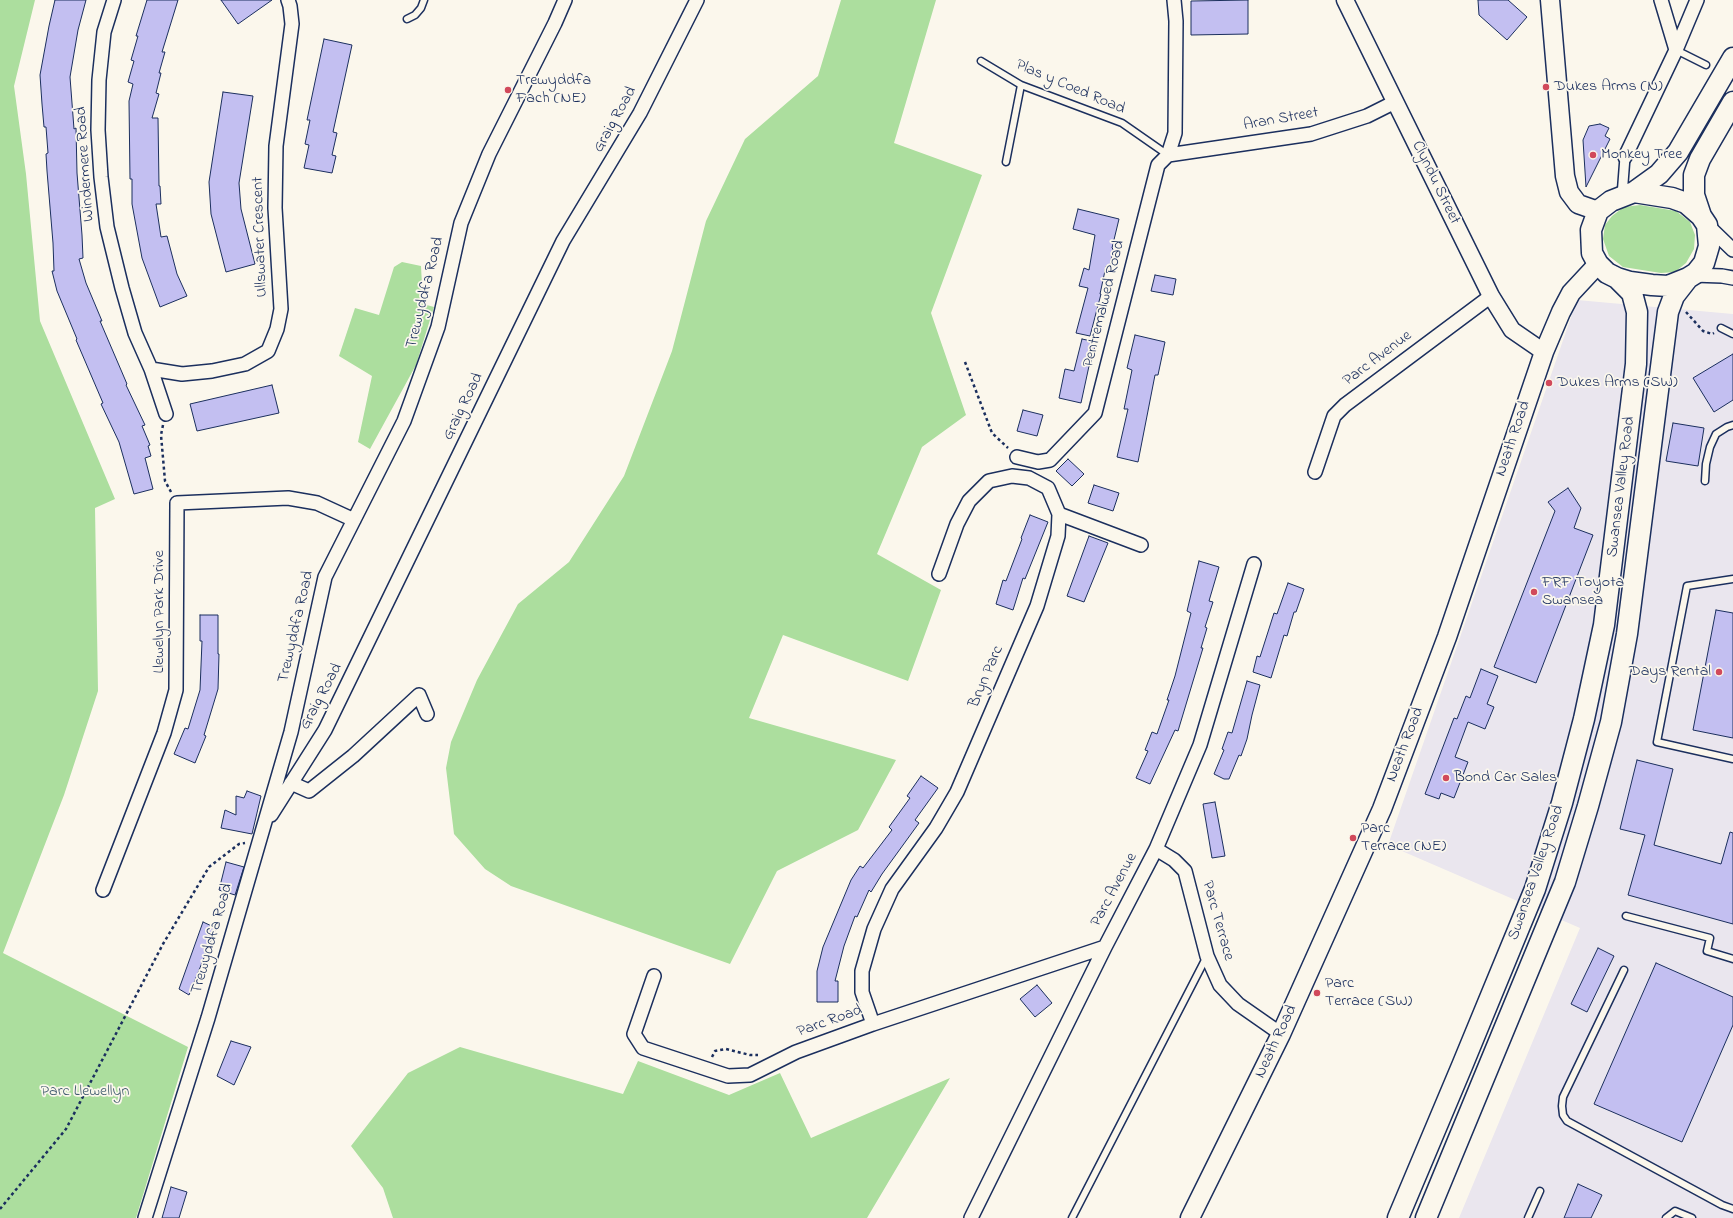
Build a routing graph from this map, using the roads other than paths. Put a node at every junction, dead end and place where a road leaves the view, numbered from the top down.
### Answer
1 (114, 0) edge
2 (288, 0) edge
3 (424, 0) edge
4 (565, 0) edge
5 (696, 0) edge
6 (1174, 0) edge
7 (1346, 0) edge
8 (1550, 0) edge
9 (1661, 0) edge
10 (1697, 0) edge
11 (407, 19) dead end
12 (1676, 50) junction
13 (1733, 58) edge
14 (981, 61) dead end
15 (1706, 65) dead end
16 (1021, 85) junction
17 (1395, 102) junction
18 (1733, 102) edge
19 (1168, 155) junction
20 (1625, 157) joint
21 (1006, 162) dead end
22 (1628, 194) junction
23 (1598, 211) junction
24 (1704, 220) junction
25 (1733, 250) edge
26 (1598, 264) junction
27 (1690, 277) junction
28 (1617, 278) junction
29 (1733, 278) edge
30 (1491, 296) junction
31 (1721, 328) road end
32 (1733, 334) edge
33 (1544, 352) junction
34 (151, 369) junction
35 (166, 414) road end
36 (1733, 425) edge
37 (1017, 456) road end
38 (1315, 472) dead end
39 (1705, 481) dead end
40 (1059, 514) junction
41 (354, 520) junction
42 (1141, 545) dead end
43 (1254, 564) dead end
44 (939, 574) dead end
45 (1733, 579) edge
46 (427, 714) dead end
47 (1733, 759) edge
48 (291, 783) junction
49 (261, 834) junction
50 (1156, 849) junction
51 (103, 890) dead end
52 (1626, 916) dead end
53 (1105, 947) junction
54 (1207, 956) junction
55 (1733, 959) edge
56 (1624, 970) dead end
57 (654, 976) dead end
58 (873, 1024) junction
59 (1281, 1034) junction
60 (1540, 1191) dead end
61 (1733, 1209) edge
62 (145, 1218) edge
63 (971, 1218) edge
64 (1072, 1218) edge
65 (1190, 1218) edge
66 (1398, 1218) edge
67 (1426, 1218) edge
68 (1528, 1218) edge
69 (1666, 1218) edge
70 (1692, 1218) edge

1 - 34 street, Windermere Road
2 - 34 street, Ullswater Crescent
3 - 11 lane
4 - 41 street, Trewyddfa Road
5 - 48 street, Graig Road
6 - 19 street, Pentremalwed Road
7 - 17 street, Clyndu Street
8 - 23 main road
9 - 12 street
10 - 12 street
12 - 15 lane
12 - 20 street
13 - 22 main road
14 - 16 lane, Plas y Coed Road
16 - 19 lane, Plas y Coed Road
16 - 21 lane
17 - 19 street, Aran Street
17 - 30 street, Clyndu Street
18 - 24 main road
19 - 37 street, Pentremalwed Road
20 - 22 street
22 - 23 main road
22 - 24 main road
23 - 26 main road
24 - 25 street
24 - 27 main road
26 - 28 main road
26 - 33 main road, Neath Road
27 - 28 main road
27 - 29 street
27 - 67 main road, Swansea Valley Road
28 - 66 main road, Swansea Valley Road
30 - 33 street, Clyndu Street
30 - 38 street, Parc Avenue
31 - 32 lane
33 - 59 main road, Neath Road
34 - 35 street, Windermere Road
36 - 39 lane
40 - 42 street
40 - 44 street, Bryn Parc
40 - 58 street, Bryn Parc
41 - 49 street, Trewyddfa Road
41 - 51 street, Llewelyn Park Drive
43 - 50 street, Parc Avenue
45 - 47 lane
46 - 48 street
48 - 49 street, Graig Road
49 - 62 street, Trewyddfa Road
50 - 53 street, Parc Avenue
50 - 54 street, Parc Terrace
52 - 55 lane
53 - 58 street, Parc Road
53 - 63 street, Parc Avenue
54 - 59 street, Parc Terrace
54 - 64 lane
56 - 61 lane
57 - 58 street, Parc Road
59 - 65 main road, Neath Road
60 - 68 lane
69 - 70 lane

